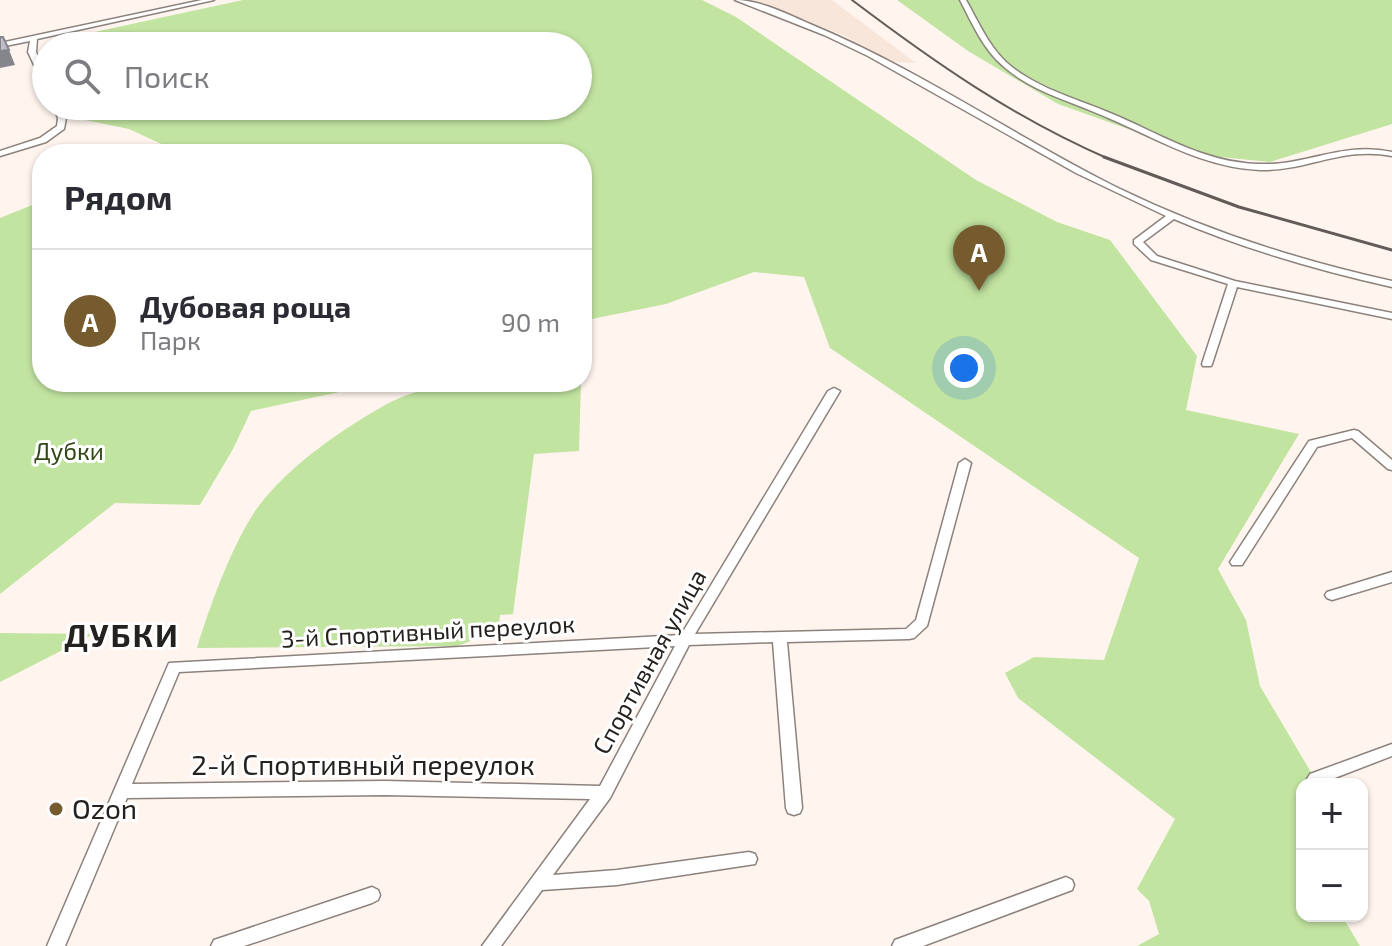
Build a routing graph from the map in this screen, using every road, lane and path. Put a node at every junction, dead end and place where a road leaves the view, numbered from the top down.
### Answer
1 (211, 0) edge
2 (738, 0) edge
3 (963, 0) edge
4 (62, 32) edge
5 (32, 38) edge
6 (0, 45) edge
7 (62, 120) edge
8 (0, 154) edge
9 (1392, 154) edge
10 (1172, 216) junction
11 (1233, 283) junction
12 (1392, 284) edge
13 (1392, 316) edge
14 (1207, 364) dead end
15 (834, 391) dead end
16 (965, 463) dead end
17 (1392, 466) edge
18 (1237, 562) dead end
19 (1392, 577) edge
20 (1332, 595) dead end
21 (780, 637) junction
22 (685, 640) junction
23 (1392, 750) edge
24 (1318, 778) edge
25 (123, 791) junction
26 (604, 793) junction
27 (794, 808) dead end
28 (749, 859) dead end
29 (537, 883) junction
30 (1066, 885) dead end
31 (372, 895) dead end
32 (56, 946) edge
33 (220, 946) edge
34 (491, 946) edge
35 (901, 946) edge

1 - 4 street
2 - 10 street
3 - 9 street
5 - 6 street
7 - 8 street
10 - 11 street
10 - 12 street
11 - 13 street
11 - 14 street
15 - 22 street, Спортивная улица
16 - 21 street, 3-й Спортивный переулок
17 - 18 street
19 - 20 street
21 - 22 street, 3-й Спортивный переулок
21 - 27 street
22 - 25 street, 3-й Спортивный переулок
22 - 26 street, Спортивная улица
23 - 24 street
25 - 26 street, 2-й Спортивный переулок
25 - 32 street
26 - 29 street, Спортивная улица
28 - 29 street
29 - 34 street, Спортивная улица
30 - 35 street
31 - 33 street

